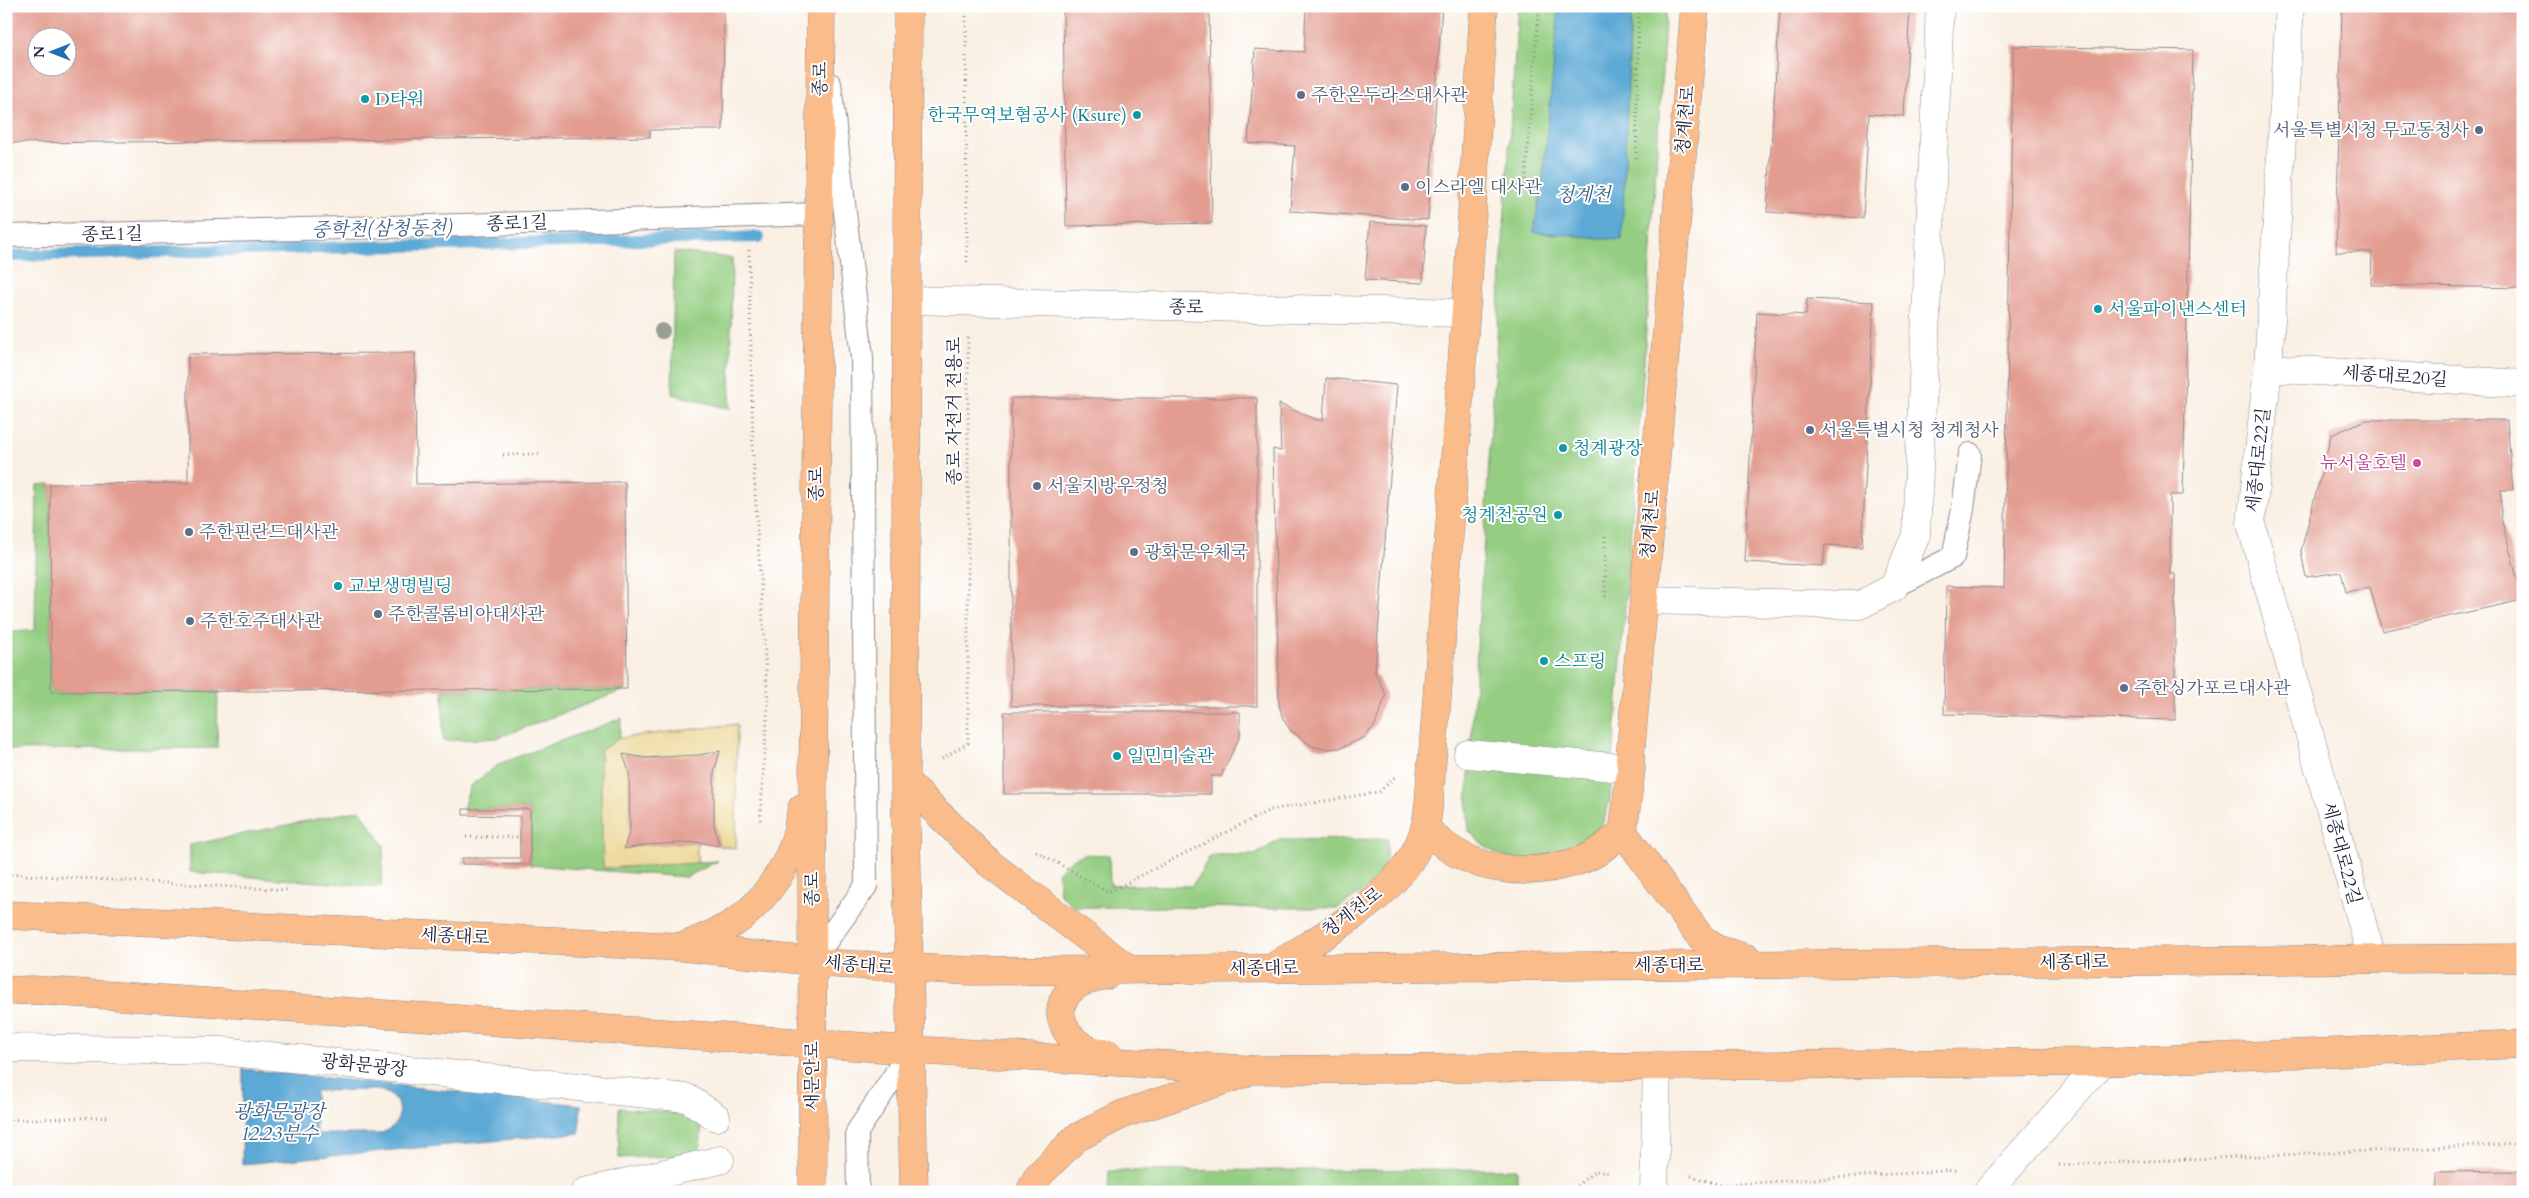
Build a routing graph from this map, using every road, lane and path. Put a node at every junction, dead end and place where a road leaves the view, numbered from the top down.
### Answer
1 (821, 6) edge
2 (908, 6) edge
3 (966, 6) edge
4 (1484, 6) edge
5 (1539, 6) edge
6 (1639, 6) edge
7 (1695, 6) edge
8 (1940, 6) edge
9 (2290, 6) edge
10 (1636, 158) dead end
11 (1525, 185) dead end
12 (818, 214) junction
13 (748, 215) junction
14 (6, 236) edge
15 (908, 300) junction
16 (968, 302) junction
17 (1465, 313) junction
18 (2268, 368) junction
19 (2523, 384) edge
20 (540, 454) dead end
21 (1970, 454) dead end
22 (503, 455) dead end
23 (1605, 536) dead end
24 (1894, 587) junction
25 (1605, 596) dead end
26 (1644, 600) junction
27 (1468, 754) dead end
28 (814, 756) junction
29 (1613, 767) dead end
30 (1399, 774) dead end
31 (905, 781) junction
32 (1425, 827) junction
33 (760, 830) dead end
34 (1623, 832) junction
35 (466, 837) dead end
36 (520, 837) dead end
37 (1028, 846) dead end
38 (6, 874) edge
39 (297, 890) dead end
40 (6, 915) edge
41 (683, 947) junction
42 (2523, 958) edge
43 (2372, 959) junction
44 (812, 961) junction
45 (1773, 965) junction
46 (1272, 968) junction
47 (908, 969) junction
48 (1130, 970) junction
49 (6, 991) edge
50 (812, 1044) junction
51 (2523, 1044) edge
52 (6, 1048) edge
53 (911, 1050) junction
54 (2102, 1062) junction
55 (1657, 1066) junction
56 (1257, 1070) junction
57 (108, 1117) dead end
58 (716, 1117) dead end
59 (6, 1120) edge
60 (2523, 1144) edge
61 (720, 1160) dead end
62 (2009, 1167) junction
63 (1611, 1173) dead end
64 (1685, 1174) dead end
65 (585, 1192) edge
66 (813, 1192) edge
67 (858, 1192) edge
68 (914, 1192) edge
69 (1030, 1192) edge
70 (1569, 1192) edge
71 (1654, 1192) edge
72 (1987, 1192) edge

1 - 12 main road, 종로
1 - 44 lane
2 - 15 main road
3 - 16 path, 종로 자전거 전용로
4 - 17 main road, 청계천로
5 - 11 path
6 - 10 path
7 - 26 main road, 청계천로
8 - 24 street
9 - 18 street, 세종대로22길
12 - 13 lane, 종로1길
12 - 28 main road, 종로
13 - 14 lane, 종로1길
13 - 33 path
15 - 16 street, 종로
15 - 31 main road
16 - 17 street, 종로
16 - 31 path, 종로 자전거 전용로
17 - 32 main road, 청계천로
18 - 19 street, 세종대로20길
18 - 43 street, 세종대로22길
20 - 22 path
21 - 24 lane
23 - 25 path
24 - 26 street
26 - 34 main road, 청계천로
27 - 29 street
28 - 41 main road
28 - 44 main road, 종로
30 - 37 path
31 - 47 main road
31 - 48 main road
32 - 34 main road
32 - 46 main road, 청계천로
34 - 45 main road
35 - 36 path
38 - 39 path
40 - 41 main road, 세종대로
41 - 44 main road, 세종대로
42 - 43 main road, 세종대로
43 - 45 main road, 세종대로
44 - 47 main road, 세종대로
44 - 50 main road, 새문안로
45 - 46 main road, 세종대로
46 - 48 main road, 세종대로
47 - 48 main road, 세종대로
47 - 53 main road
48 - 56 main road
49 - 50 main road
50 - 53 main road
50 - 66 main road, 새문안로
51 - 54 main road
52 - 58 street, 광화문광장
53 - 56 main road
53 - 67 lane
53 - 68 main road
54 - 55 main road
54 - 62 street
55 - 56 main road
55 - 71 street
56 - 69 main road
57 - 59 path
60 - 62 path
61 - 65 street
62 - 64 path
62 - 72 street
63 - 70 path

